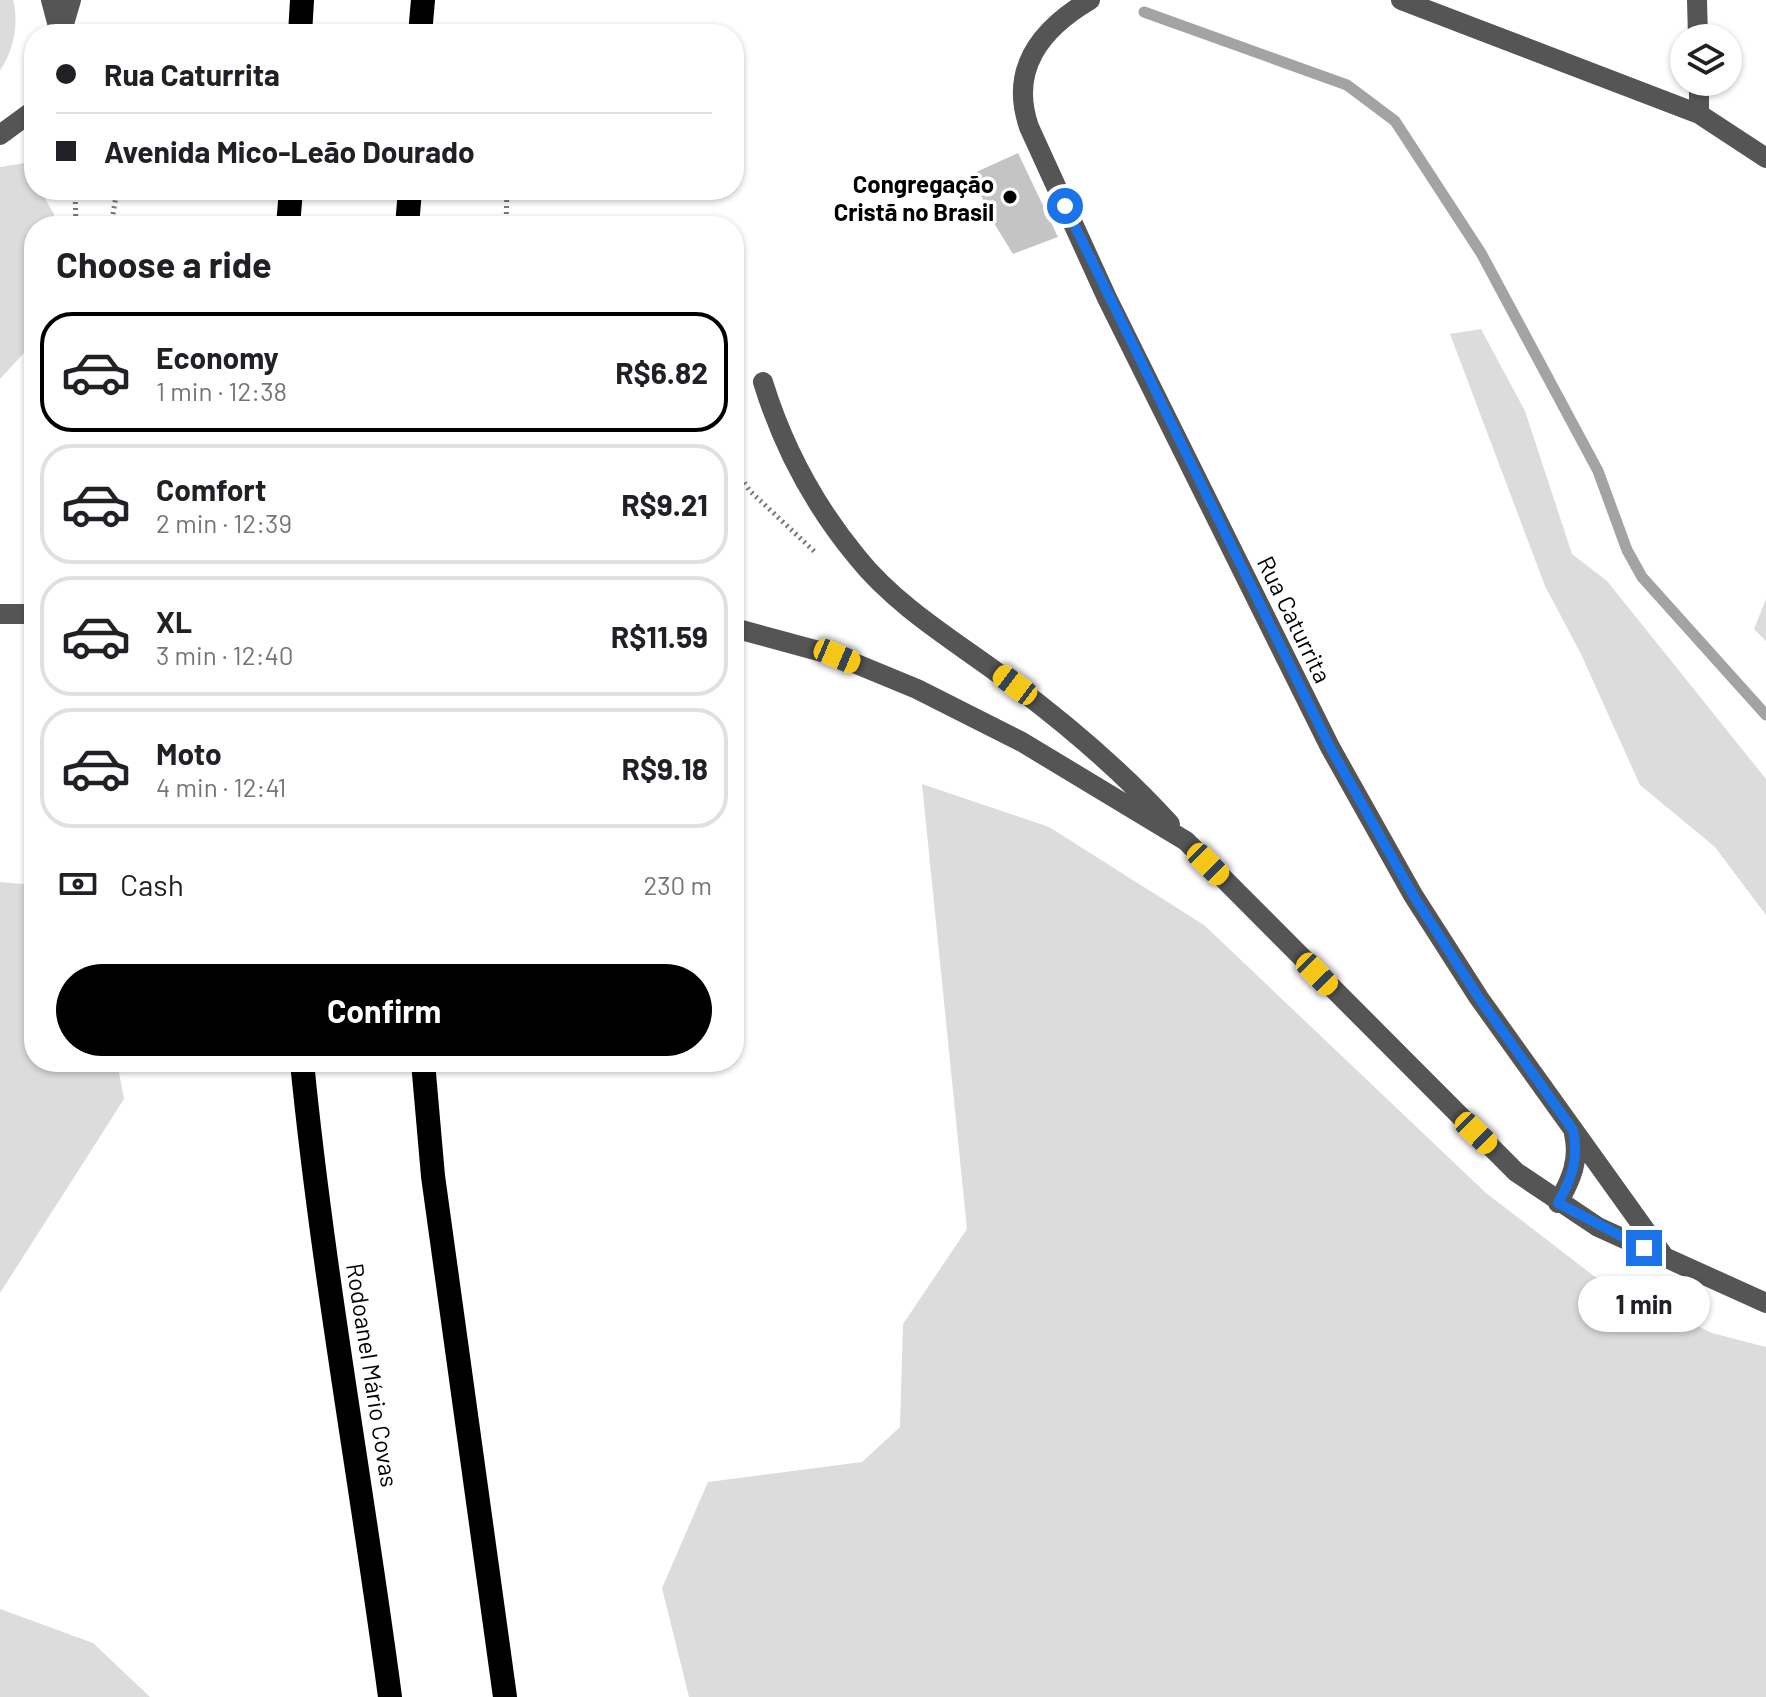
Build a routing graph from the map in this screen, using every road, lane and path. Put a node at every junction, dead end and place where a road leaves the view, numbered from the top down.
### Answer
1 (51, 0) edge
2 (71, 0) edge
3 (302, 0) edge
4 (423, 0) edge
5 (1090, 0) edge
6 (1401, 0) edge
7 (1697, 0) edge
8 (57, 24) edge
9 (63, 24) edge
10 (301, 24) edge
11 (421, 24) edge
12 (1698, 24) edge
13 (1699, 96) edge
14 (1699, 114) junction
15 (24, 117) edge
16 (0, 135) edge
17 (1766, 158) edge
18 (763, 382) dead end
19 (744, 482) edge
20 (858, 559) junction
21 (0, 614) edge
22 (24, 614) edge
23 (744, 631) edge
24 (1186, 841) junction
25 (303, 1072) edge
26 (424, 1072) edge
27 (1573, 1130) junction
28 (1558, 1203) junction
29 (1666, 1259) junction
30 (1766, 1303) edge
31 (390, 1697) edge
32 (505, 1697) edge

1 - 8 street
2 - 9 street
3 - 10 highway
4 - 11 highway
5 - 27 street, Rua Caturrita
6 - 14 street
7 - 12 street
13 - 14 street
14 - 17 street
15 - 16 street
18 - 20 street
19 - 20 path
20 - 24 street
21 - 22 street
23 - 24 street
24 - 28 street
25 - 31 highway, Rodoanel Mário Covas
26 - 32 highway
27 - 28 street
27 - 29 street, Rua Caturrita
28 - 29 street
29 - 30 street

